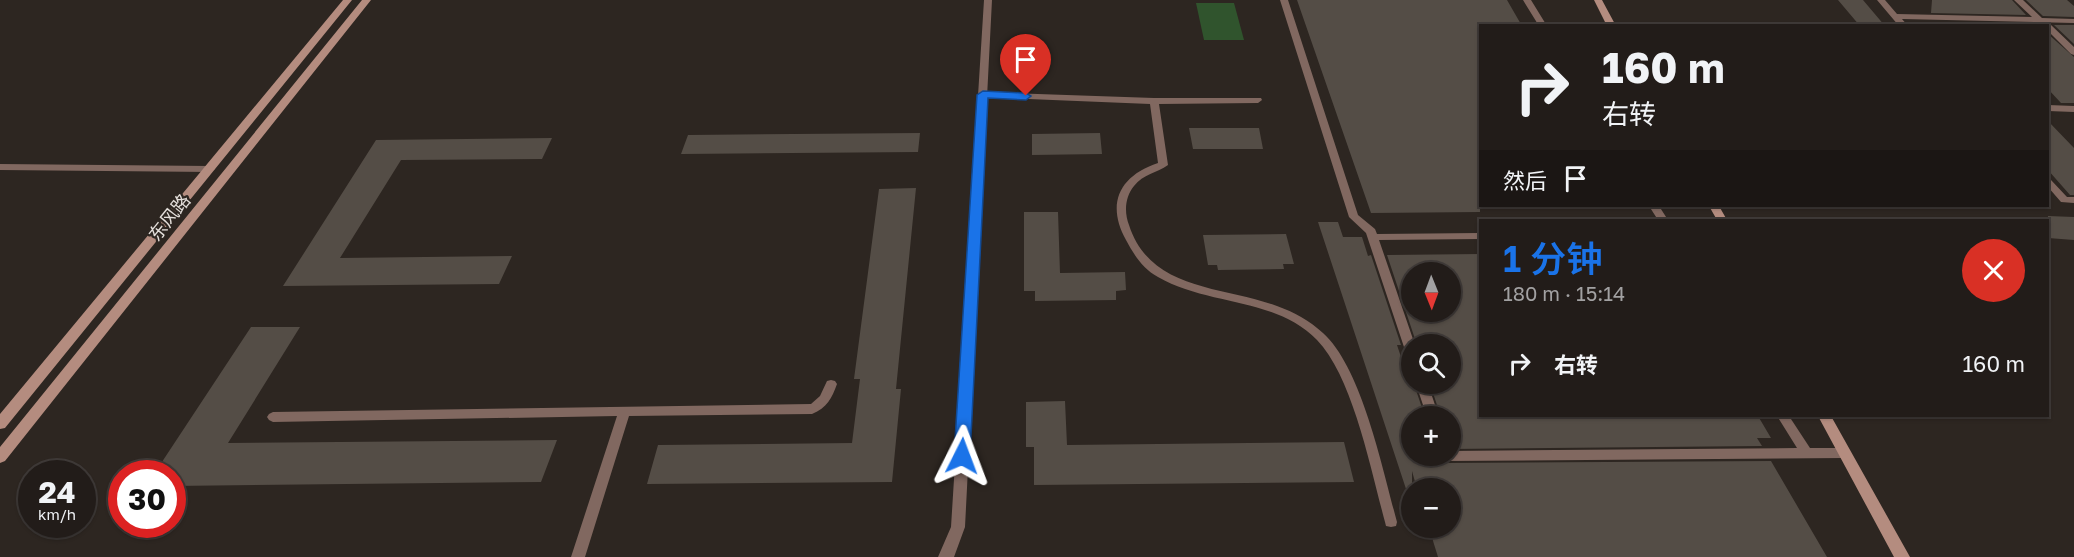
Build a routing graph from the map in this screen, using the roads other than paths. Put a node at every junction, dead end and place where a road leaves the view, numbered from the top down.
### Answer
1 (348, 0) edge
2 (367, 0) edge
3 (987, 0) edge
4 (1284, 0) edge
5 (1527, 0) edge
6 (1598, 0) edge
7 (1881, 0) edge
8 (2018, 0) edge
9 (1896, 16) junction
10 (2074, 21) edge
11 (1542, 24) edge
12 (1611, 24) edge
13 (1902, 24) edge
14 (2044, 24) edge
15 (2049, 29) edge
16 (2074, 52) edge
17 (983, 95) junction
18 (1258, 100) dead end
19 (1154, 101) junction
20 (2049, 108) edge
21 (2074, 109) edge
22 (0, 167) edge
23 (210, 169) junction
24 (2049, 183) edge
25 (2074, 200) edge
26 (1479, 236) edge
27 (1373, 237) junction
28 (1406, 334) edge
29 (831, 384) dead end
30 (624, 412) junction
31 (273, 417) dead end
32 (1784, 417) edge
33 (1825, 417) edge
34 (0, 424) edge
35 (1806, 453) junction
36 (1844, 453) junction
37 (1461, 456) edge
38 (0, 457) edge
39 (1391, 522) dead end
40 (578, 557) edge
41 (946, 557) edge
42 (1902, 557) edge

1 - 23 main road, 东风路
2 - 38 main road, 东风路
3 - 17 street
4 - 27 lane
5 - 11 lane
6 - 12 main road
7 - 9 lane
8 - 14 lane
9 - 13 lane
9 - 14 lane
10 - 14 lane
15 - 16 lane
17 - 19 lane
17 - 41 street
18 - 19 lane
19 - 39 lane
20 - 21 lane
22 - 23 street
23 - 34 main road, 东风路
24 - 25 lane
26 - 27 lane
27 - 28 lane
29 - 30 lane
30 - 31 lane
30 - 40 lane
32 - 35 lane
33 - 36 main road
35 - 36 lane
35 - 37 lane
36 - 42 main road

